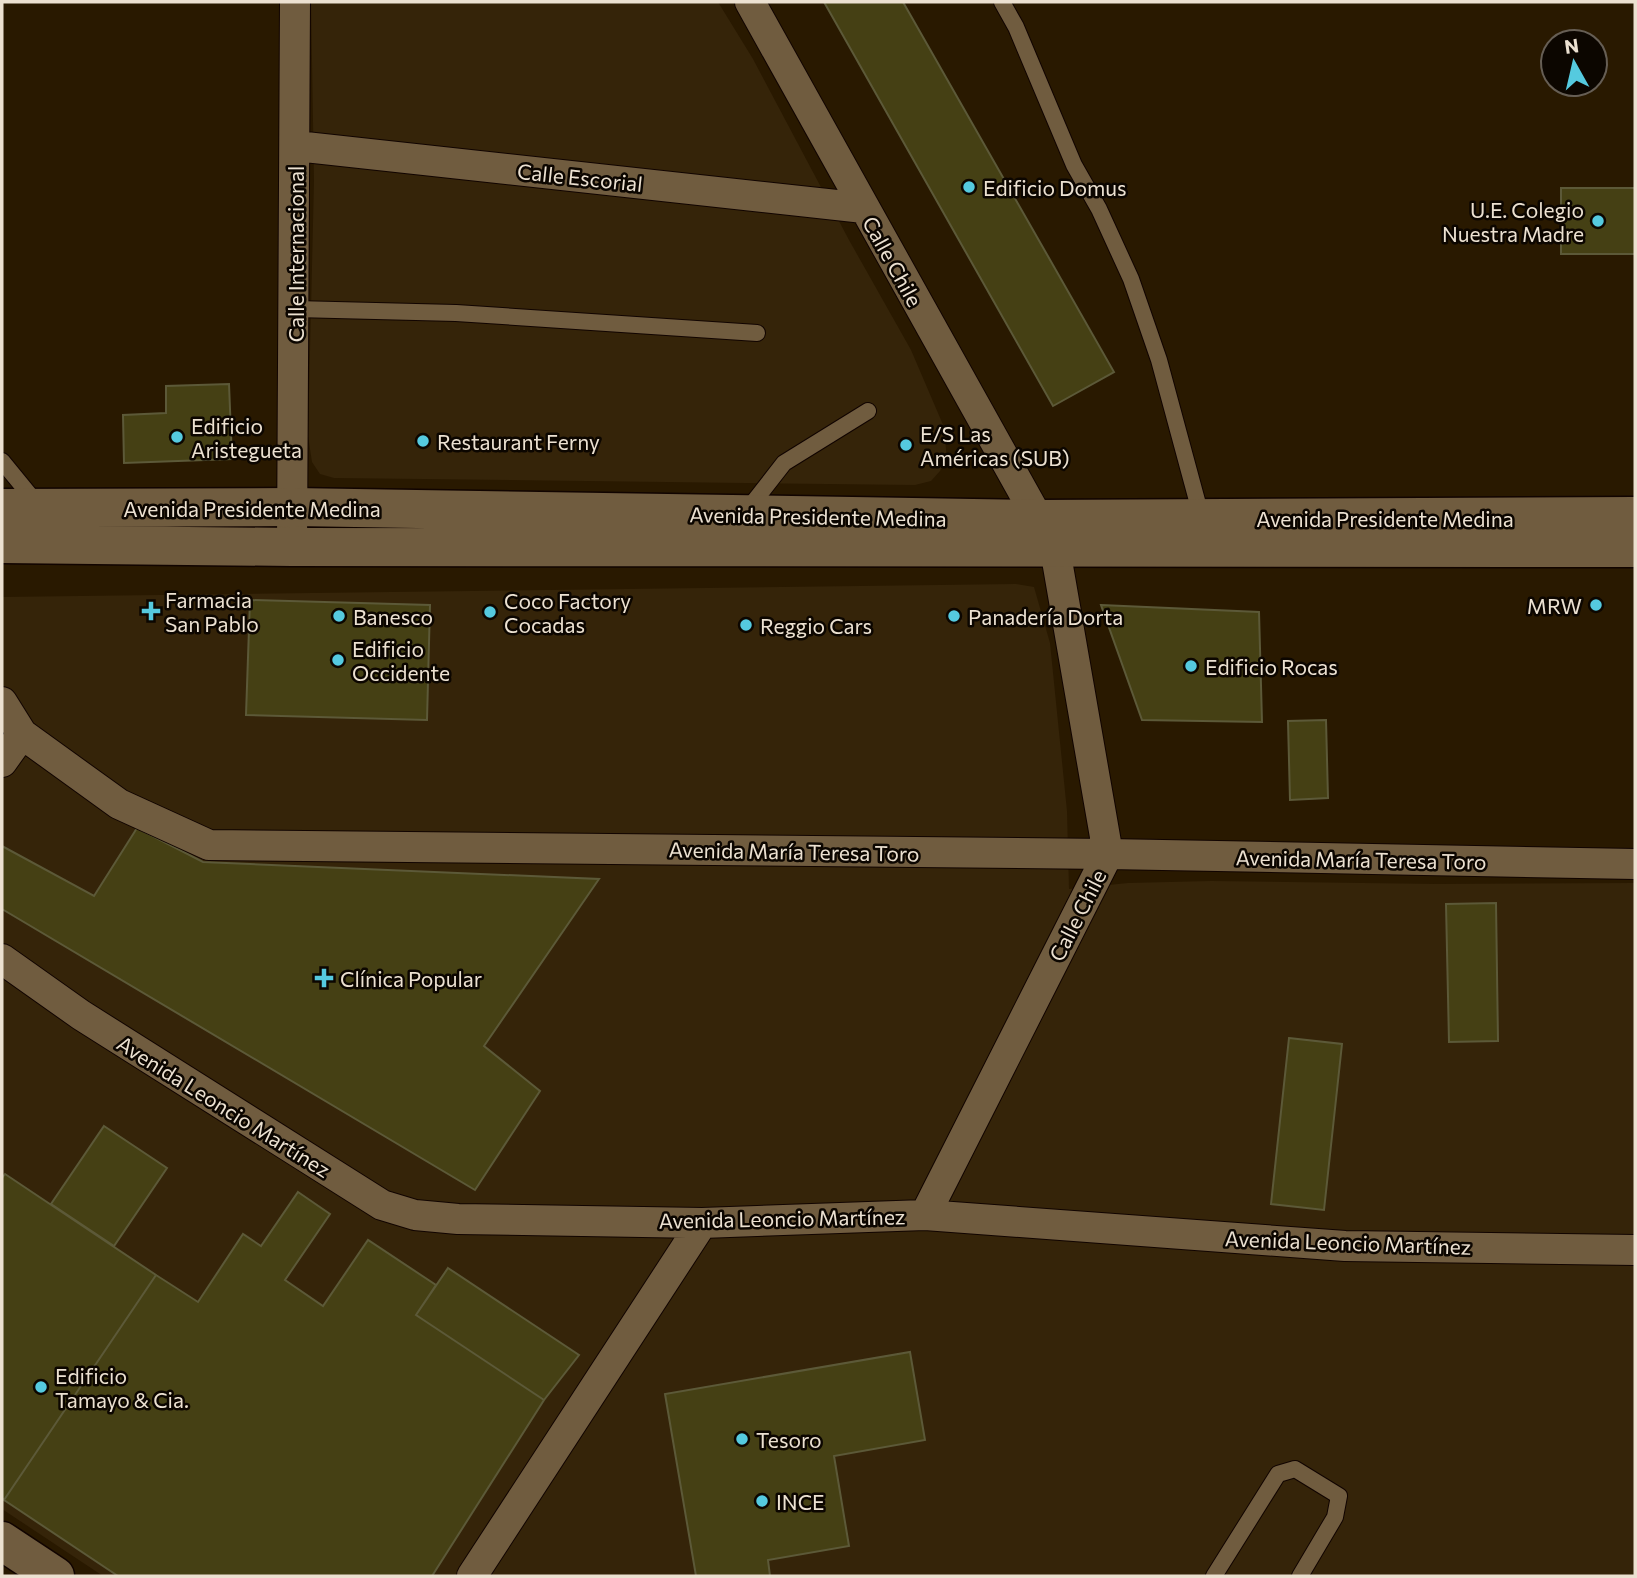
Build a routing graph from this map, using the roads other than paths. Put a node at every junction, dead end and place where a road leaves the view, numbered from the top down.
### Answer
1 (295, 2) edge
2 (750, 2) edge
3 (1002, 2) edge
4 (296, 146) junction
5 (863, 208) junction
6 (295, 309) junction
7 (757, 333) dead end
8 (868, 411) dead end
9 (2, 461) edge
10 (293, 507) junction
11 (2, 508) edge
12 (41, 508) junction
13 (744, 514) junction
14 (1635, 516) edge
15 (1202, 519) junction
16 (1046, 534) junction
17 (2, 544) edge
18 (292, 547) junction
19 (1635, 548) edge
20 (2, 702) edge
21 (22, 734) junction
22 (2, 762) edge
23 (1108, 854) junction
24 (1635, 864) edge
25 (2, 959) edge
26 (925, 1215) junction
27 (702, 1223) junction
28 (1635, 1250) edge
29 (2, 1541) edge
30 (55, 1576) edge
31 (472, 1576) edge
32 (1214, 1576) edge
33 (1300, 1576) edge

1 - 4 street, Calle Internacional
2 - 5 street, Calle Chile
3 - 15 lane
4 - 5 street, Calle Escorial
4 - 6 street, Calle Internacional
5 - 16 street, Calle Chile
6 - 7 lane
6 - 10 street, Calle Internacional
8 - 13 lane
9 - 12 lane
10 - 12 street, Avenida Presidente Medina
10 - 13 street, Avenida Presidente Medina
10 - 18 street, Calle Internacional
11 - 12 street, Avenida Presidente Medina
13 - 16 street, Avenida Presidente Medina
14 - 15 street, Avenida Presidente Medina
15 - 16 street, Avenida Presidente Medina
16 - 18 street, Avenida Presidente Medina
16 - 19 street, Avenida Presidente Medina
16 - 23 street, Calle Chile
17 - 18 street, Avenida Presidente Medina
20 - 21 street, Avenida María Teresa Toro
21 - 22 street
21 - 23 street, Avenida María Teresa Toro
23 - 24 street, Avenida María Teresa Toro
23 - 26 street, Calle Chile
25 - 27 street, Avenida Leoncio Martínez
26 - 27 street, Avenida Leoncio Martínez
26 - 28 street, Avenida Leoncio Martínez
27 - 31 street
29 - 30 street
32 - 33 lane

